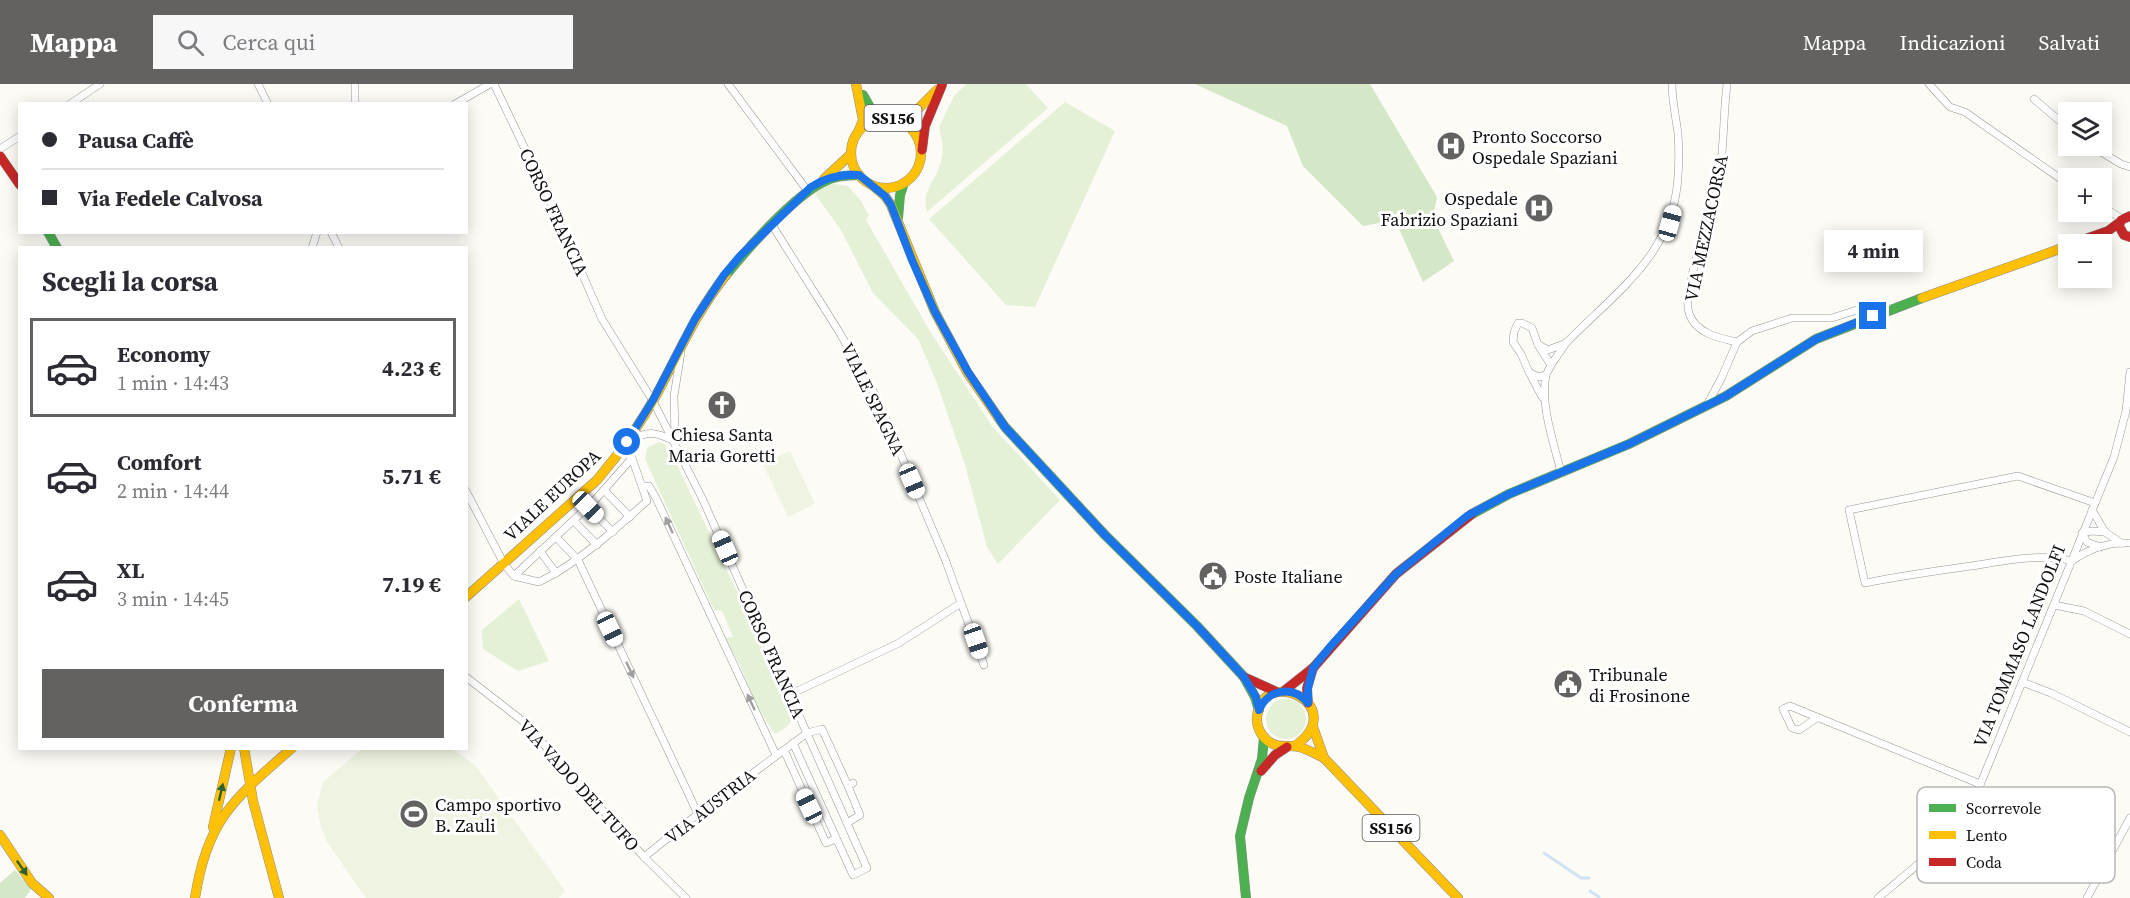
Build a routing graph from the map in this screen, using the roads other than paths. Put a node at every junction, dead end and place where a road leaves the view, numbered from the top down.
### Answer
1 (100, 84) edge
2 (258, 84) edge
3 (355, 84) edge
4 (492, 84) edge
5 (728, 84) edge
6 (857, 84) edge
7 (943, 84) edge
8 (1672, 84) edge
9 (1727, 84) edge
10 (1929, 84) edge
11 (2034, 99) dead end
12 (73, 102) edge
13 (267, 102) edge
14 (355, 102) edge
15 (459, 102) edge
16 (881, 118) junction
17 (893, 118) junction
18 (2058, 119) edge
19 (18, 137) edge
20 (855, 138) junction
21 (0, 149) edge
22 (922, 150) junction
23 (851, 154) junction
24 (0, 156) edge
25 (2108, 156) edge
26 (2130, 167) edge
27 (859, 175) junction
28 (2058, 177) edge
29 (18, 182) edge
30 (821, 182) junction
31 (904, 183) junction
32 (872, 185) junction
33 (807, 190) junction
34 (2112, 211) edge
35 (2126, 217) edge
36 (898, 222) junction
37 (772, 225) junction
38 (2100, 234) edge
39 (2112, 235) edge
40 (2128, 237) edge
41 (2058, 249) edge
42 (1891, 309) junction
43 (683, 340) junction
44 (1737, 342) junction
45 (1566, 343) junction
46 (1538, 345) junction
47 (1551, 365) junction
48 (1529, 372) junction
49 (2130, 372) edge
50 (1546, 375) junction
51 (653, 400) junction
52 (1546, 405) junction
53 (1707, 405) junction
54 (675, 441) junction
55 (626, 444) junction
56 (632, 458) junction
57 (1561, 473) junction
58 (642, 486) junction
59 (604, 490) junction
60 (468, 495) edge
61 (588, 507) junction
62 (2094, 507) junction
63 (630, 516) junction
64 (573, 521) junction
65 (613, 532) junction
66 (2105, 532) junction
67 (2082, 534) junction
68 (556, 537) junction
69 (2121, 543) junction
70 (2130, 543) edge
71 (597, 545) junction
72 (2100, 547) junction
73 (540, 551) junction
74 (578, 560) junction
75 (2072, 561) junction
76 (504, 564) junction
77 (556, 573) junction
78 (514, 576) junction
79 (468, 595) edge
80 (962, 603) junction
81 (2054, 605) junction
82 (2130, 634) edge
83 (984, 665) dead end
84 (1313, 668) junction
85 (1244, 677) junction
86 (468, 679) edge
87 (2022, 682) junction
88 (1280, 692) junction
89 (791, 694) junction
90 (1308, 703) junction
91 (1259, 710) junction
92 (1817, 718) junction
93 (1312, 727) junction
94 (2130, 732) edge
95 (807, 733) junction
96 (1264, 737) junction
97 (793, 743) junction
98 (1291, 747) junction
99 (231, 750) edge
100 (244, 750) edge
101 (290, 750) edge
102 (784, 750) junction
103 (776, 755) junction
104 (1324, 758) junction
105 (1258, 776) junction
106 (1980, 784) junction
107 (250, 787) junction
108 (1979, 787) edge
109 (698, 814) junction
110 (2130, 818) edge
111 (847, 822) junction
112 (0, 835) edge
113 (211, 836) junction
114 (836, 839) junction
115 (2115, 846) edge
116 (644, 857) junction
117 (1917, 863) edge
118 (2095, 883) edge
119 (49, 898) edge
120 (195, 898) edge
121 (279, 898) edge
122 (686, 898) edge
123 (1246, 898) edge
124 (1458, 898) edge
125 (1878, 898) edge
126 (2087, 898) edge

1 - 12 street
2 - 13 street
3 - 14 street
4 - 15 street
4 - 51 street, CORSO FRANCIA
5 - 33 street
6 - 16 main road, SS156
6 - 20 main road, SS156
7 - 17 main road
7 - 22 main road
8 - 45 street
9 - 44 street, VIA MEZZACORSA
10 - 28 street
11 - 18 street
16 - 17 main road, SS156
16 - 20 main road, SS156
17 - 22 main road, SS156
19 - 21 street
20 - 23 main road, SS156
22 - 31 main road, SS156
23 - 27 main road, SS156
23 - 30 main road
24 - 29 main road
25 - 26 street
27 - 30 main road
27 - 32 main road, SS156
30 - 33 main road, VIALE EUROPA
31 - 32 main road
31 - 36 main road, SS156
32 - 36 main road, SS156
33 - 37 main road, VIALE EUROPA
34 - 35 street
35 - 38 main road
35 - 40 main road
36 - 85 main road, SS156
37 - 43 main road, VIALE EUROPA
37 - 80 street, VIALE SPAGNA
39 - 40 main road
41 - 42 main road
42 - 44 street
42 - 53 main road
43 - 51 main road, VIALE EUROPA
43 - 54 street
44 - 53 street
45 - 46 street
45 - 47 street
46 - 47 street
46 - 48 street
47 - 50 street
48 - 50 street
48 - 52 street
49 - 62 street, VIA TOMMASO LANDOLFI
50 - 52 street
51 - 54 street, CORSO FRANCIA
51 - 55 main road, VIALE EUROPA
52 - 57 street
53 - 57 main road
54 - 55 street
54 - 89 street, CORSO FRANCIA
55 - 56 street
55 - 76 main road, VIALE EUROPA
56 - 58 street
56 - 59 street
57 - 84 main road
58 - 63 street
103 -> 58 street
59 - 61 street
59 - 63 street
60 - 76 street
61 - 64 street
61 - 65 street
62 - 66 street
62 - 67 street, VIA TOMMASO LANDOLFI
62 - 75 street
63 - 65 street
64 - 68 street
64 - 71 street
65 - 71 street
66 - 67 street
66 - 69 street
67 - 72 street
67 - 75 street, VIA TOMMASO LANDOLFI
68 - 73 street
68 - 74 street
69 - 70 street
69 - 72 street
71 - 74 street
72 - 75 street
73 - 77 street
73 - 78 street
74 - 77 street
74 -> 109 street
75 - 81 street, VIA TOMMASO LANDOLFI
76 - 78 street
76 - 79 main road, VIALE EUROPA
77 - 78 street
80 - 83 street, VIALE SPAGNA
80 - 89 street
81 - 82 street
81 - 87 street, VIA TOMMASO LANDOLFI
84 - 88 main road
84 - 90 main road
85 - 88 main road, SS156
85 - 91 main road, SS156
86 - 116 street, VIA VADO DEL TUFO
87 - 94 street
87 - 106 street, VIA TOMMASO LANDOLFI
88 - 90 main road, SS156
88 - 91 main road
89 - 95 street, CORSO FRANCIA
90 - 93 main road, SS156
91 - 96 main road, SS156
92 - 92 street
92 - 106 street
93 - 98 main road
93 - 104 main road, SS156
95 - 97 street, VIA AUSTRIA
95 - 111 street, CORSO FRANCIA
95 - 111 street
96 - 98 main road, SS156
96 - 105 main road
97 - 102 street, VIA AUSTRIA
97 - 114 street
98 - 104 main road, SS156
98 - 105 main road
113 -> 99 main road
100 - 107 main road
101 - 107 main road
102 - 103 street, VIA AUSTRIA
102 - 114 street
103 - 109 street, VIA AUSTRIA
104 - 124 main road, SS156
105 - 123 main road
106 - 108 street, VIA TOMMASO LANDOLFI
107 - 113 main road
107 - 121 main road
109 - 116 street, VIA AUSTRIA
110 - 115 street
111 - 114 street, CORSO FRANCIA
112 -> 119 main road
113 - 120 main road
116 - 122 street, VIA VADO DEL TUFO
117 - 125 street, VIA TOMMASO LANDOLFI
118 - 126 street

